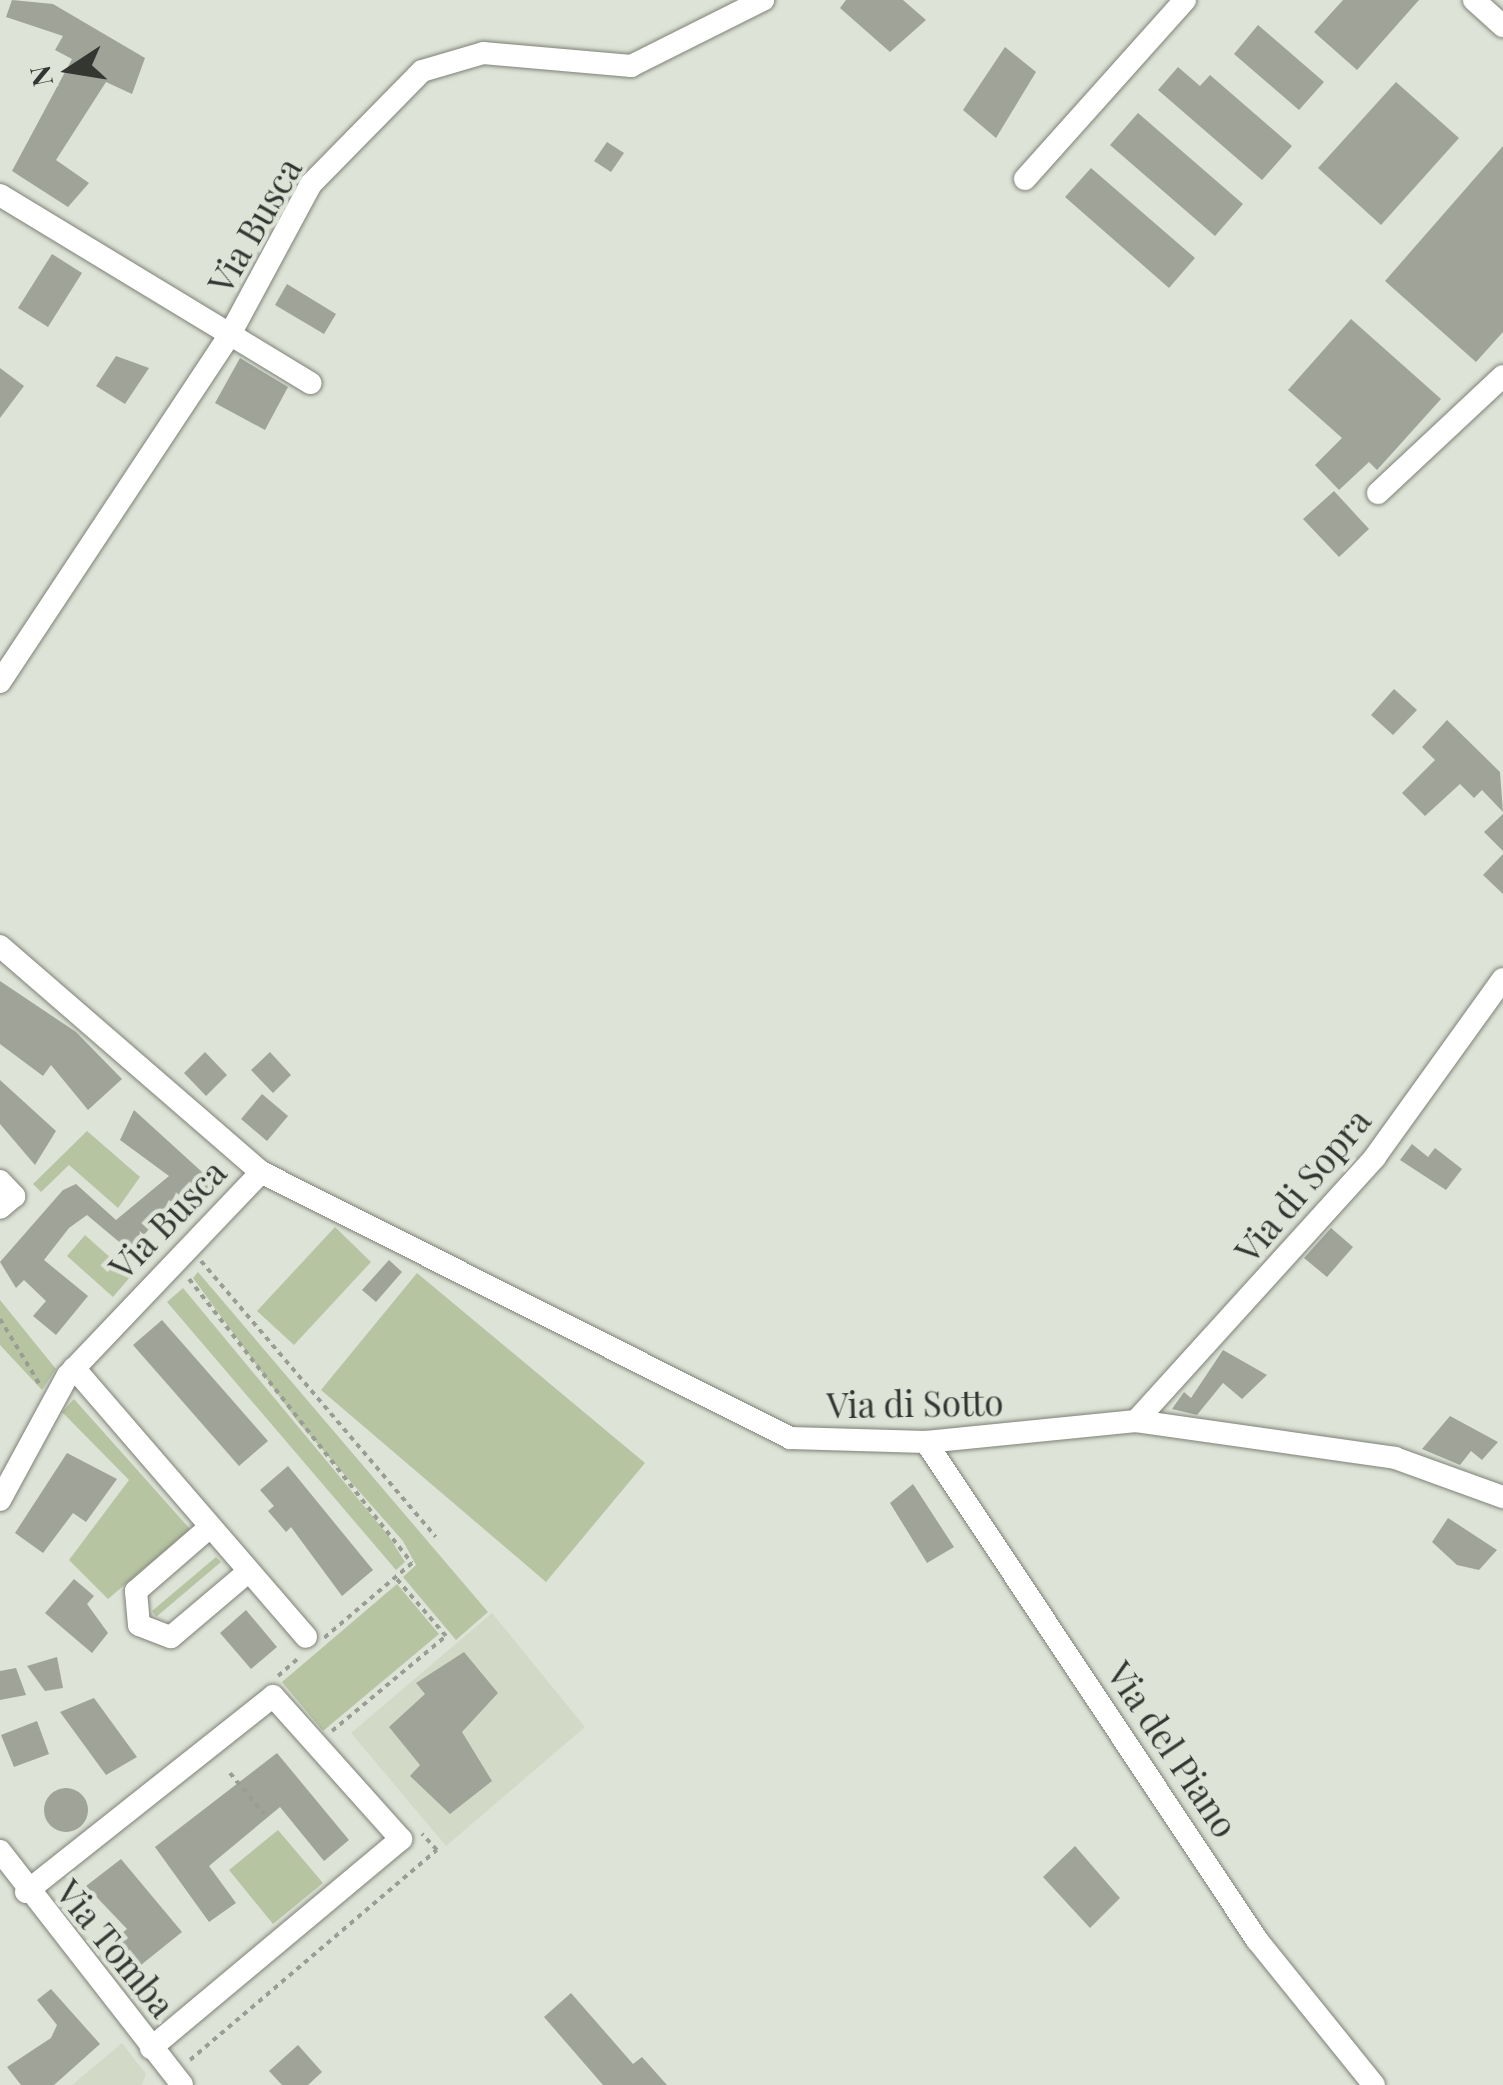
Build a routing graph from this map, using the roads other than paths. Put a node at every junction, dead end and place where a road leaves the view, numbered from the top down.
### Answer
1 (764, 0) edge
2 (1186, 0) edge
3 (1474, 0) edge
4 (1503, 26) edge
5 (1025, 179) dead end
6 (0, 195) edge
7 (228, 338) junction
8 (1503, 376) edge
9 (310, 383) dead end
10 (1378, 493) dead end
11 (0, 682) edge
12 (0, 946) edge
13 (1503, 979) edge
14 (261, 1172) junction
15 (0, 1181) edge
16 (0, 1208) edge
17 (74, 1368) junction
18 (1136, 1422) junction
19 (926, 1442) junction
20 (1503, 1498) edge
21 (0, 1500) edge
22 (210, 1527) junction
23 (250, 1572) junction
24 (306, 1637) dead end
25 (0, 1851) edge
26 (26, 1892) junction
27 (151, 2048) junction
28 (182, 2085) edge
29 (1374, 2085) edge

1 - 7 street, Via Busca
2 - 5 street
3 - 4 street
6 - 7 street
7 - 9 street
7 - 11 street, Via Busca
8 - 10 street
12 - 14 street, Via Busca
13 - 18 street, Via di Sopra
14 - 17 street, Via Busca
14 - 19 street, Via di Sotto
15 - 16 street
17 - 21 street, Via Busca
17 - 22 street
18 - 19 street, Via di Sotto
18 - 20 street, Via di Sotto
19 - 29 street, Via del Piano
22 - 23 street
22 - 23 street
23 - 24 street
25 - 26 street, Via Tomba
26 - 27 street, Via Tomba
26 - 27 street
27 - 28 street, Via Tomba

